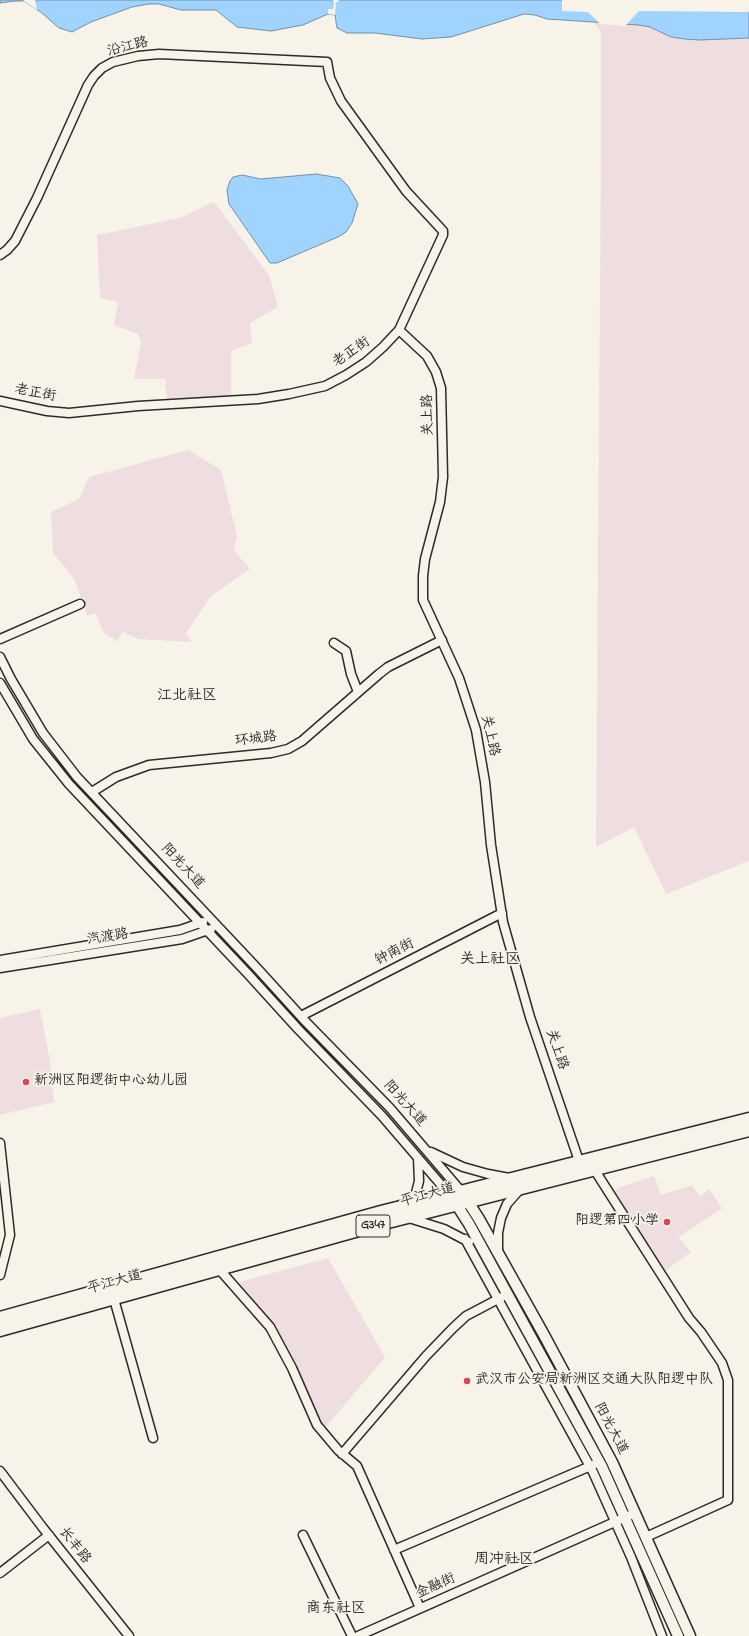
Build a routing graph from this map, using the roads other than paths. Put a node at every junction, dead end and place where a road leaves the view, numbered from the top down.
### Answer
1 (327, 62) joint
2 (0, 255) edge
3 (399, 330) junction
4 (0, 401) edge
5 (80, 604) dead end
6 (0, 639) edge
7 (442, 640) junction
8 (334, 643) dead end
9 (0, 658) edge
10 (0, 683) edge
11 (358, 692) junction
12 (92, 792) junction
13 (502, 913) junction
14 (212, 920) junction
15 (200, 924) junction
16 (218, 926) junction
17 (206, 930) junction
18 (0, 960) edge
19 (0, 968) edge
20 (301, 1016) junction
21 (749, 1119) edge
22 (749, 1130) edge
23 (0, 1143) edge
24 (426, 1150) junction
25 (418, 1157) junction
26 (579, 1161) junction
27 (594, 1169) junction
28 (512, 1178) junction
29 (522, 1187) junction
30 (459, 1197) junction
31 (410, 1204) junction
32 (406, 1217) junction
33 (465, 1239) junction
34 (486, 1255) junction
35 (499, 1255) junction
36 (219, 1269) junction
37 (0, 1275) edge
38 (508, 1294) junction
39 (114, 1299) junction
40 (498, 1299) junction
41 (0, 1318) edge
42 (0, 1330) edge
43 (152, 1438) dead end
44 (342, 1454) junction
45 (600, 1462) junction
46 (590, 1466) junction
47 (0, 1470) edge
48 (635, 1513) junction
49 (625, 1518) junction
50 (615, 1522) junction
51 (49, 1535) junction
52 (303, 1536) dead end
53 (646, 1537) junction
54 (394, 1550) junction
55 (0, 1573) edge
56 (420, 1608) junction
57 (129, 1636) edge
58 (352, 1636) edge
59 (358, 1636) edge
60 (662, 1636) edge
61 (678, 1636) edge
62 (690, 1636) edge

1 - 2 street, 沿江路
1 - 3 street, 老正街
3 - 4 street, 老正街
3 - 7 street, 关上路
5 - 6 street
7 - 11 street, 环城路
7 - 13 street, 关上路
8 - 11 street
9 - 12 street, 阳光大道
10 - 15 street, 阳光大道
11 - 12 street, 环城路
12 - 14 street, 阳光大道
13 - 20 street, 钟南街
13 - 26 street, 关上路
14 - 15 street, 汽渡路
14 - 16 street, 阳光大道
15 - 17 street, 阳光大道
15 - 18 street, 汽渡路
16 - 17 street, 汽渡路
16 - 20 street, 阳光大道
17 - 19 street, 汽渡路
17 - 25 street, 阳光大道
20 - 24 street, 阳光大道
21 - 26 highway, 平江大道 / G347
22 - 27 highway, 平江大道 / G347
23 - 37 street
24 - 28 street
24 - 30 street, 阳光大道
25 - 30 street, 阳光大道
25 - 31 street
26 - 28 highway, 平江大道 / G347
27 - 29 highway, 平江大道 / G347
27 - 53 street
28 - 30 highway, 平江大道 / G347
29 - 30 highway, 平江大道 / G347
29 - 35 street
30 - 31 highway, 平江大道 / G347
30 - 32 highway, 平江大道 / G347
30 - 34 main road, 阳光大道
30 - 35 main road, 阳光大道
31 - 41 highway, 平江大道 / G347
32 - 33 street
32 - 36 highway, 平江大道 / G347
33 - 34 street
33 - 40 street
34 - 38 main road, 阳光大道
35 - 48 main road, 阳光大道
36 - 39 highway, 平江大道 / G347
36 - 44 street
38 - 40 street
38 - 45 main road, 阳光大道
39 - 42 highway, 平江大道 / G347
39 - 43 street
40 - 44 street
40 - 46 street
44 - 54 street
45 - 46 street
45 - 49 main road, 阳光大道
46 - 50 street
46 - 54 street
47 - 51 street, 长丰路
48 - 49 street, 金融街
48 - 53 main road, 阳光大道
49 - 50 street, 金融街
49 - 61 main road, 阳光大道
50 - 56 street, 金融街
50 - 60 street
51 - 55 street
51 - 57 street, 长丰路
52 - 58 street
53 - 62 main road, 阳光大道
54 - 56 street
56 - 59 street, 金融街

